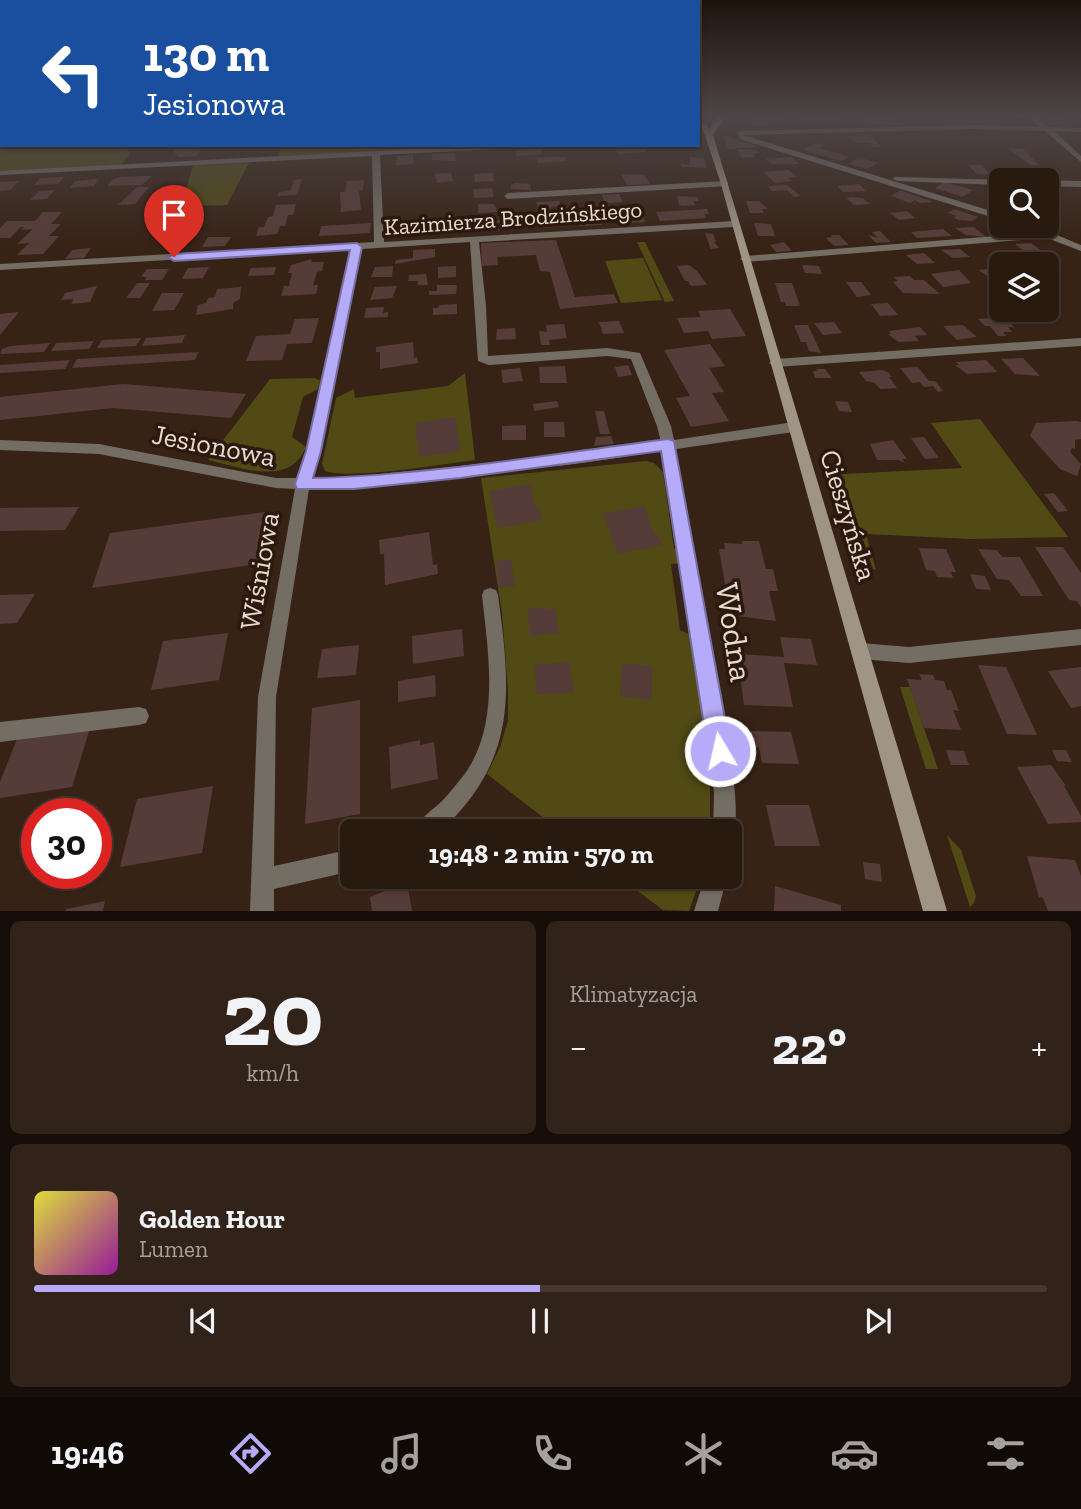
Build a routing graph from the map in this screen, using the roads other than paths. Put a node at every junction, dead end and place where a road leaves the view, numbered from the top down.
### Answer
1 (287, 159) edge
2 (376, 159) edge
3 (717, 159) edge
4 (812, 159) edge
5 (0, 173) edge
6 (886, 181) junction
7 (989, 182) edge
8 (1059, 183) edge
9 (725, 184) junction
10 (1081, 184) edge
11 (508, 196) dead end
12 (989, 213) edge
13 (734, 224) junction
14 (1012, 238) edge
15 (1057, 238) edge
16 (474, 239) junction
17 (379, 245) junction
18 (357, 247) junction
19 (1081, 248) edge
20 (745, 259) junction
21 (0, 267) edge
22 (1081, 342) edge
23 (775, 363) junction
24 (794, 427) junction
25 (668, 444) junction
26 (0, 445) edge
27 (303, 484) junction
28 (490, 594) dead end
29 (1081, 638) edge
30 (861, 652) junction
31 (139, 716) dead end
32 (0, 732) edge
33 (440, 819) edge
34 (724, 819) edge
35 (340, 863) edge
36 (264, 880) junction
37 (712, 889) edge
38 (262, 911) edge
39 (706, 911) edge
40 (935, 911) edge

1 - 5 street
2 - 17 street
3 - 9 main road, Cieszyńska
4 - 6 street
6 - 7 street
6 - 12 street
8 - 10 street
9 - 11 street
9 - 13 main road, Cieszyńska
13 - 16 street, Kazimierza Brodzińskiego
13 - 20 main road, Cieszyńska
14 - 20 street
15 - 19 street
16 - 17 street, Kazimierza Brodzińskiego
16 - 25 street, Wodna
17 - 18 street, Kazimierza Brodzińskiego
18 - 21 street, Kazimierza Brodzińskiego
18 - 27 street, Wiśniowa
20 - 23 main road, Cieszyńska
22 - 23 street
23 - 24 main road, Cieszyńska
24 - 25 street, Jesionowa
24 - 30 main road, Cieszyńska
25 - 27 street, Jesionowa
25 - 34 street, Wodna
26 - 27 street, Jesionowa
27 - 36 street, Wiśniowa
28 - 33 street
29 - 30 street
30 - 40 main road, Cieszyńska
31 - 32 street
35 - 36 street
36 - 38 street, Wiśniowa
37 - 39 street

